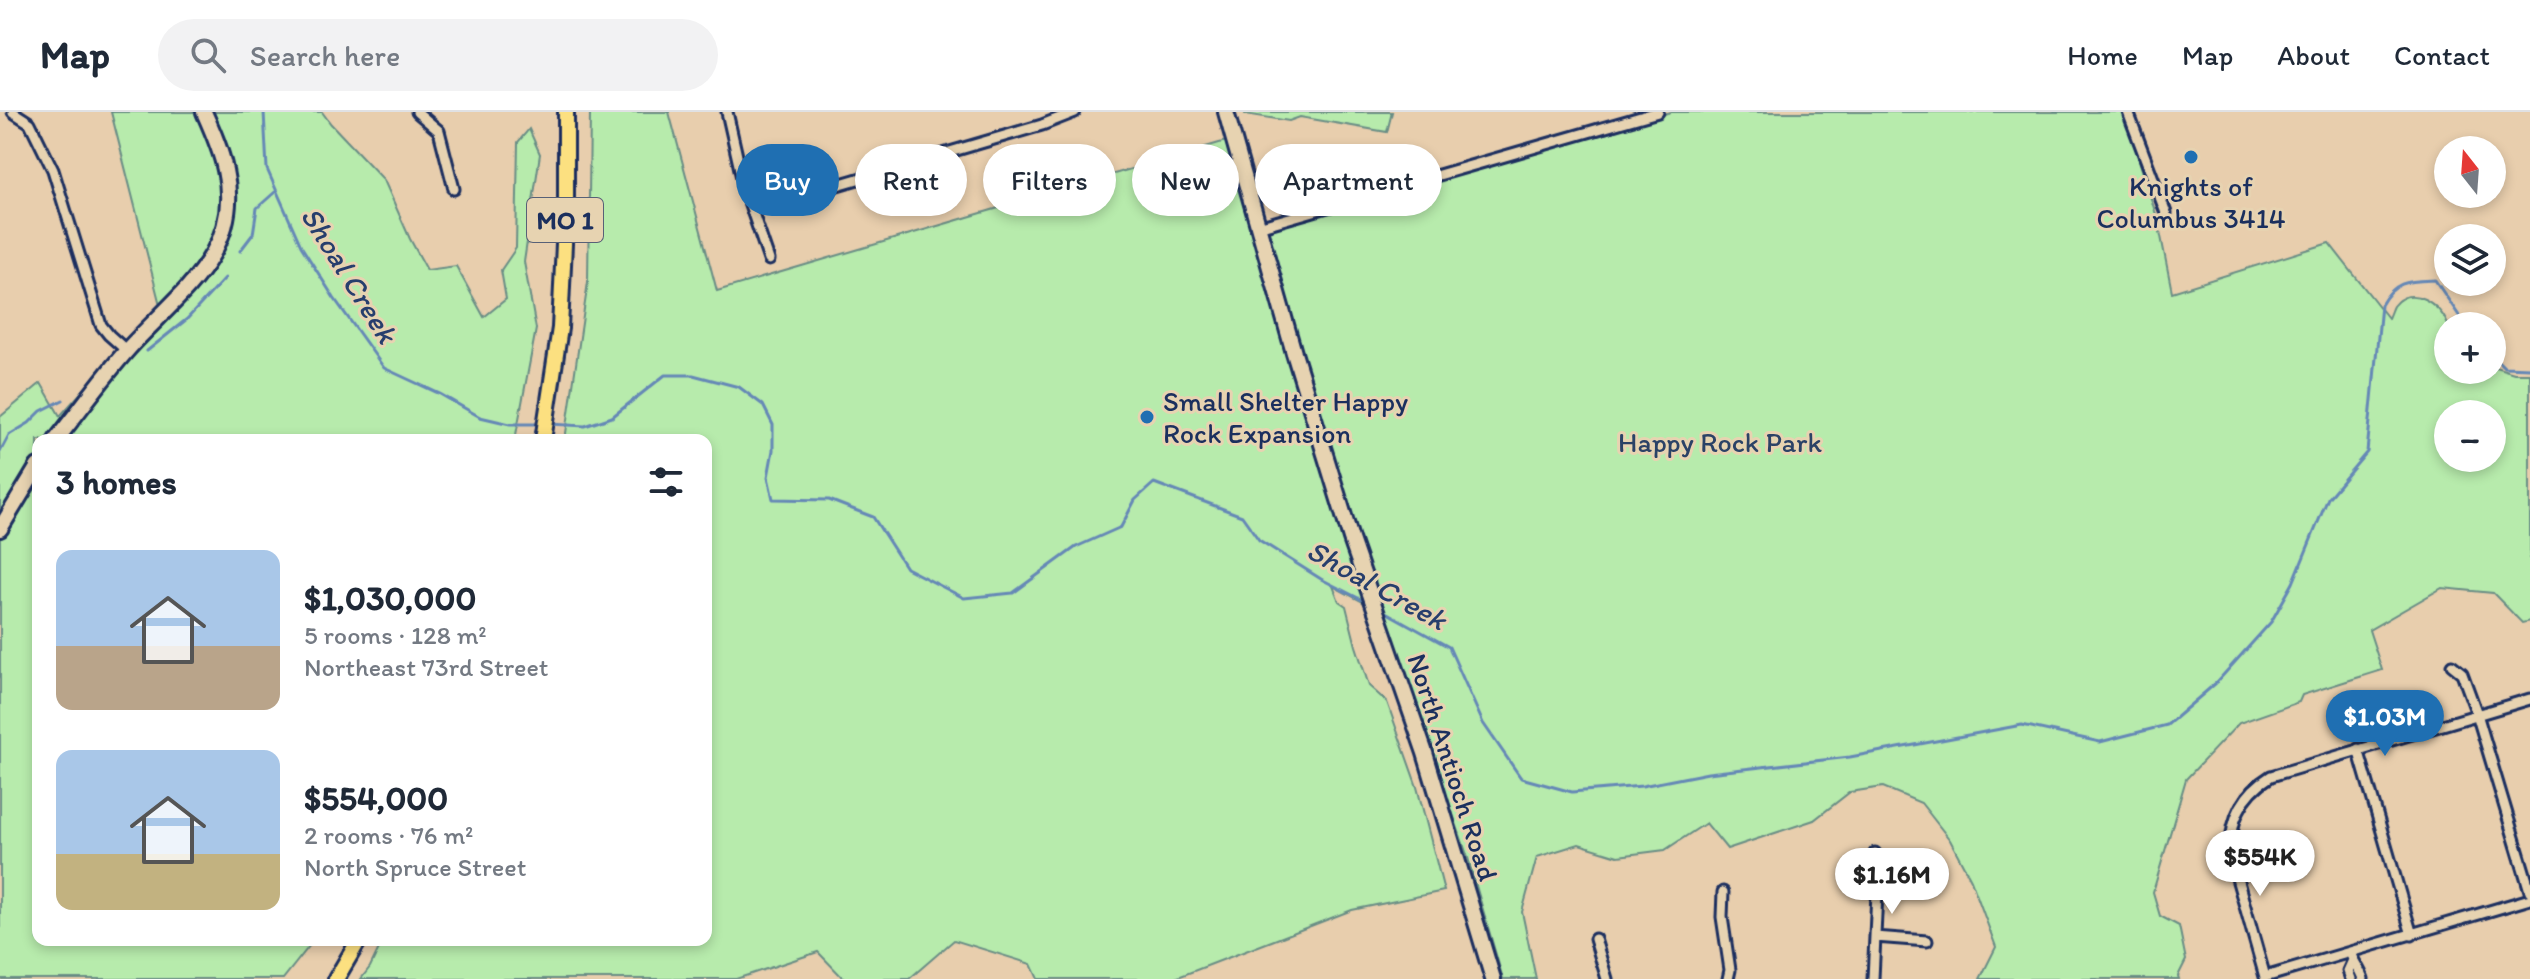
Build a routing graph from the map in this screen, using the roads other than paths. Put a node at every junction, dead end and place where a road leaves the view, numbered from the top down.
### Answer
1 (13, 112) edge
2 (204, 112) edge
3 (417, 112) edge
4 (566, 112) edge
5 (727, 112) edge
6 (1075, 112) edge
7 (1226, 112) edge
8 (1658, 112) edge
9 (2128, 112) edge
10 (736, 152) edge
11 (839, 184) edge
12 (454, 189) dead end
13 (2166, 213) dead end
14 (754, 216) edge
15 (1258, 227) junction
16 (769, 260) dead end
17 (127, 351) junction
18 (61, 434) edge
19 (544, 434) edge
20 (32, 476) edge
21 (0, 529) edge
22 (2452, 665) dead end
23 (2530, 699) edge
24 (2477, 714) junction
25 (2358, 749) junction
26 (1875, 853) dead end
27 (2530, 891) edge
28 (1723, 892) dead end
29 (2530, 899) edge
30 (2412, 935) junction
31 (1875, 937) junction
32 (1595, 939) dead end
33 (1927, 941) dead end
34 (355, 946) edge
35 (2352, 956) junction
36 (336, 979) edge
37 (1493, 979) edge
38 (1607, 979) edge
39 (1728, 979) edge
40 (1873, 979) edge
41 (2351, 979) edge
42 (2363, 979) edge

1 - 17 street
2 - 17 street
3 - 12 street
4 - 19 main road, MO 1
5 - 10 street
6 - 11 street
7 - 15 street, North Antioch Road
8 - 15 street
9 - 13 street
14 - 16 street
15 - 37 street, North Antioch Road
17 - 18 street
20 - 21 street
22 - 24 street
23 - 24 street
24 - 25 street
24 - 27 street
25 - 30 street
25 - 35 street
26 - 31 street
28 - 39 street
29 - 30 street
30 - 35 street
31 - 33 street
31 - 40 street
32 - 38 street
34 - 36 main road
35 - 41 street
35 - 42 street

